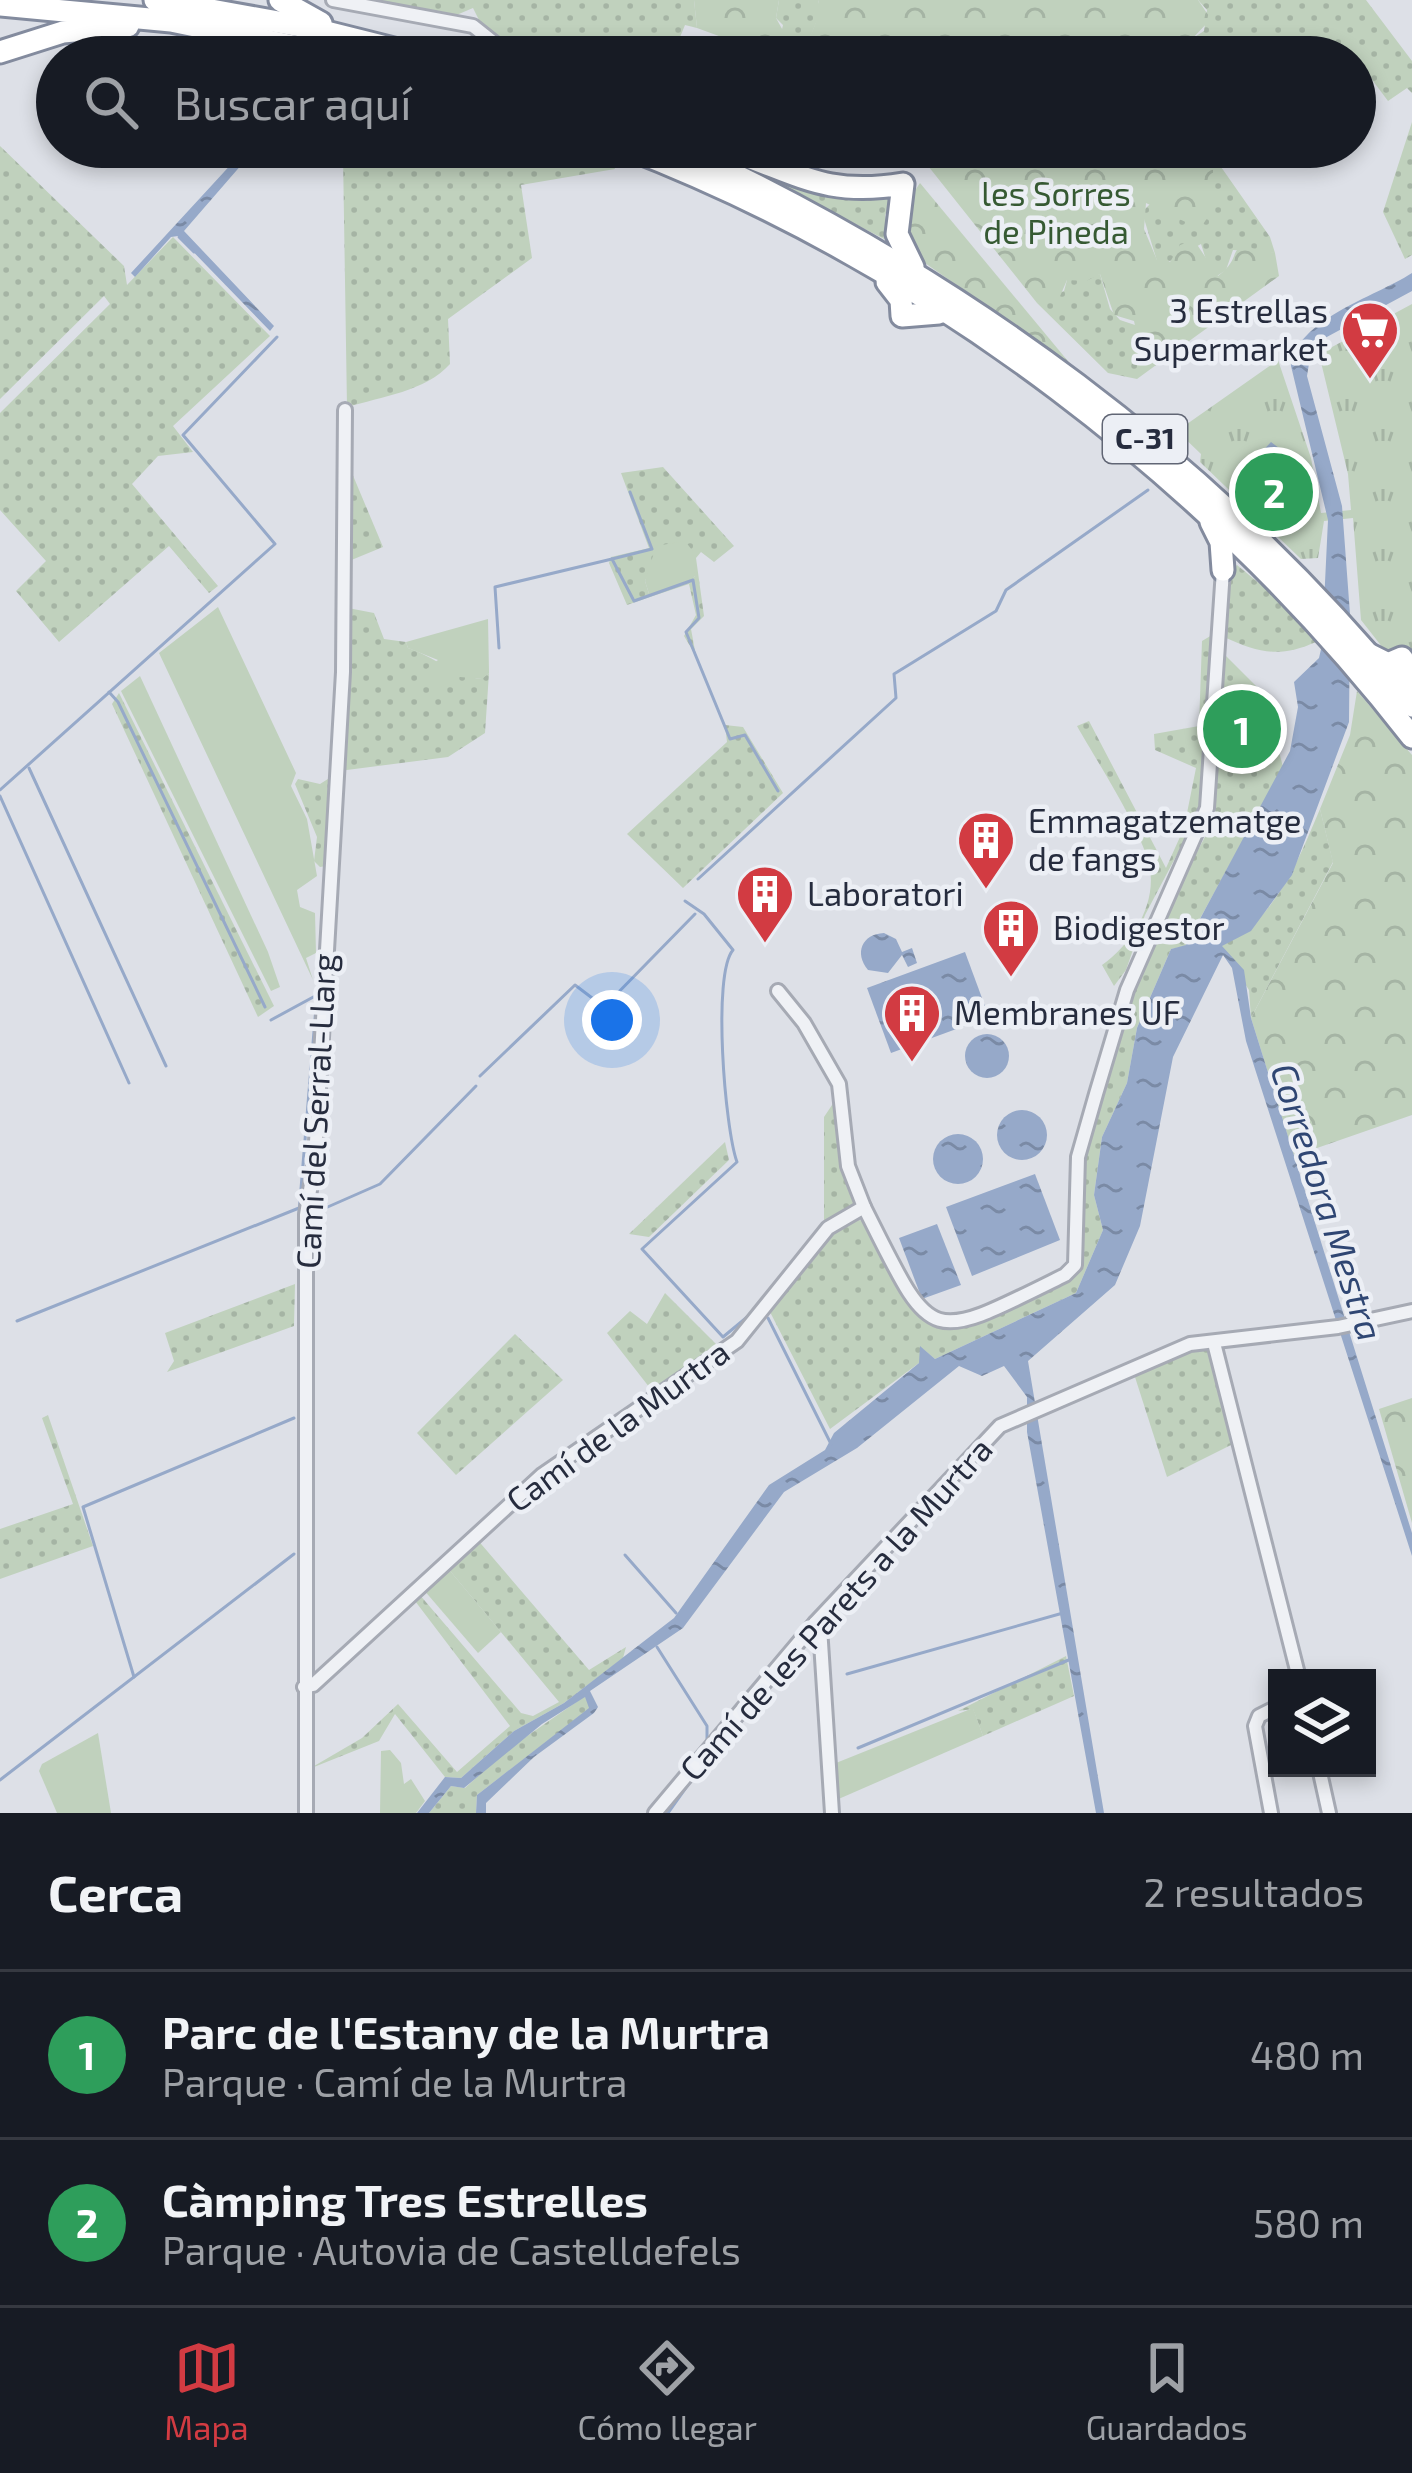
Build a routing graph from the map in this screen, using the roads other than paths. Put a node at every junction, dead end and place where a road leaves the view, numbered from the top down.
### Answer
1 (155, 0) edge
2 (280, 0) edge
3 (333, 0) edge
4 (0, 5) edge
5 (209, 28) junction
6 (55, 36) edge
7 (265, 36) edge
8 (301, 36) edge
9 (332, 36) edge
10 (486, 36) edge
11 (36, 41) edge
12 (0, 52) edge
13 (675, 168) edge
14 (722, 168) edge
15 (777, 168) edge
16 (915, 270) junction
17 (345, 410) dead end
18 (1199, 507) junction
19 (1223, 570) junction
20 (1268, 575) junction
21 (1362, 655) junction
22 (1412, 705) edge
23 (1412, 736) edge
24 (778, 991) dead end
25 (864, 1207) junction
26 (1412, 1311) edge
27 (1214, 1343) junction
28 (815, 1623) junction
29 (1297, 1669) edge
30 (304, 1687) junction
31 (1268, 1712) edge
32 (1320, 1777) edge
33 (305, 1813) edge
34 (655, 1813) edge
35 (832, 1813) edge
36 (1270, 1813) edge
37 (1329, 1813) edge

1 - 8 highway
2 - 9 highway
3 - 10 street
4 - 5 highway
5 - 6 highway
5 - 7 highway
11 - 12 highway
13 - 18 highway, C-31
14 - 16 highway, C-31
15 - 16 highway
16 - 21 highway, C-31
17 - 30 street, Camí del Serral-Llarg
18 - 19 highway
18 - 20 highway, C-31
19 - 20 highway
19 - 25 street
20 - 21 highway, C-31
21 - 22 highway, C-31
21 - 23 highway, C-31
24 - 25 street
25 - 30 street, Camí de la Murtra
26 - 27 street
27 - 28 street, Camí de les Parets a la Murtra
27 - 29 street
28 - 34 street, Camí de les Parets a la Murtra
28 - 35 street
30 - 33 street, Camí del Serral-Llarg
31 - 36 street
32 - 37 street

